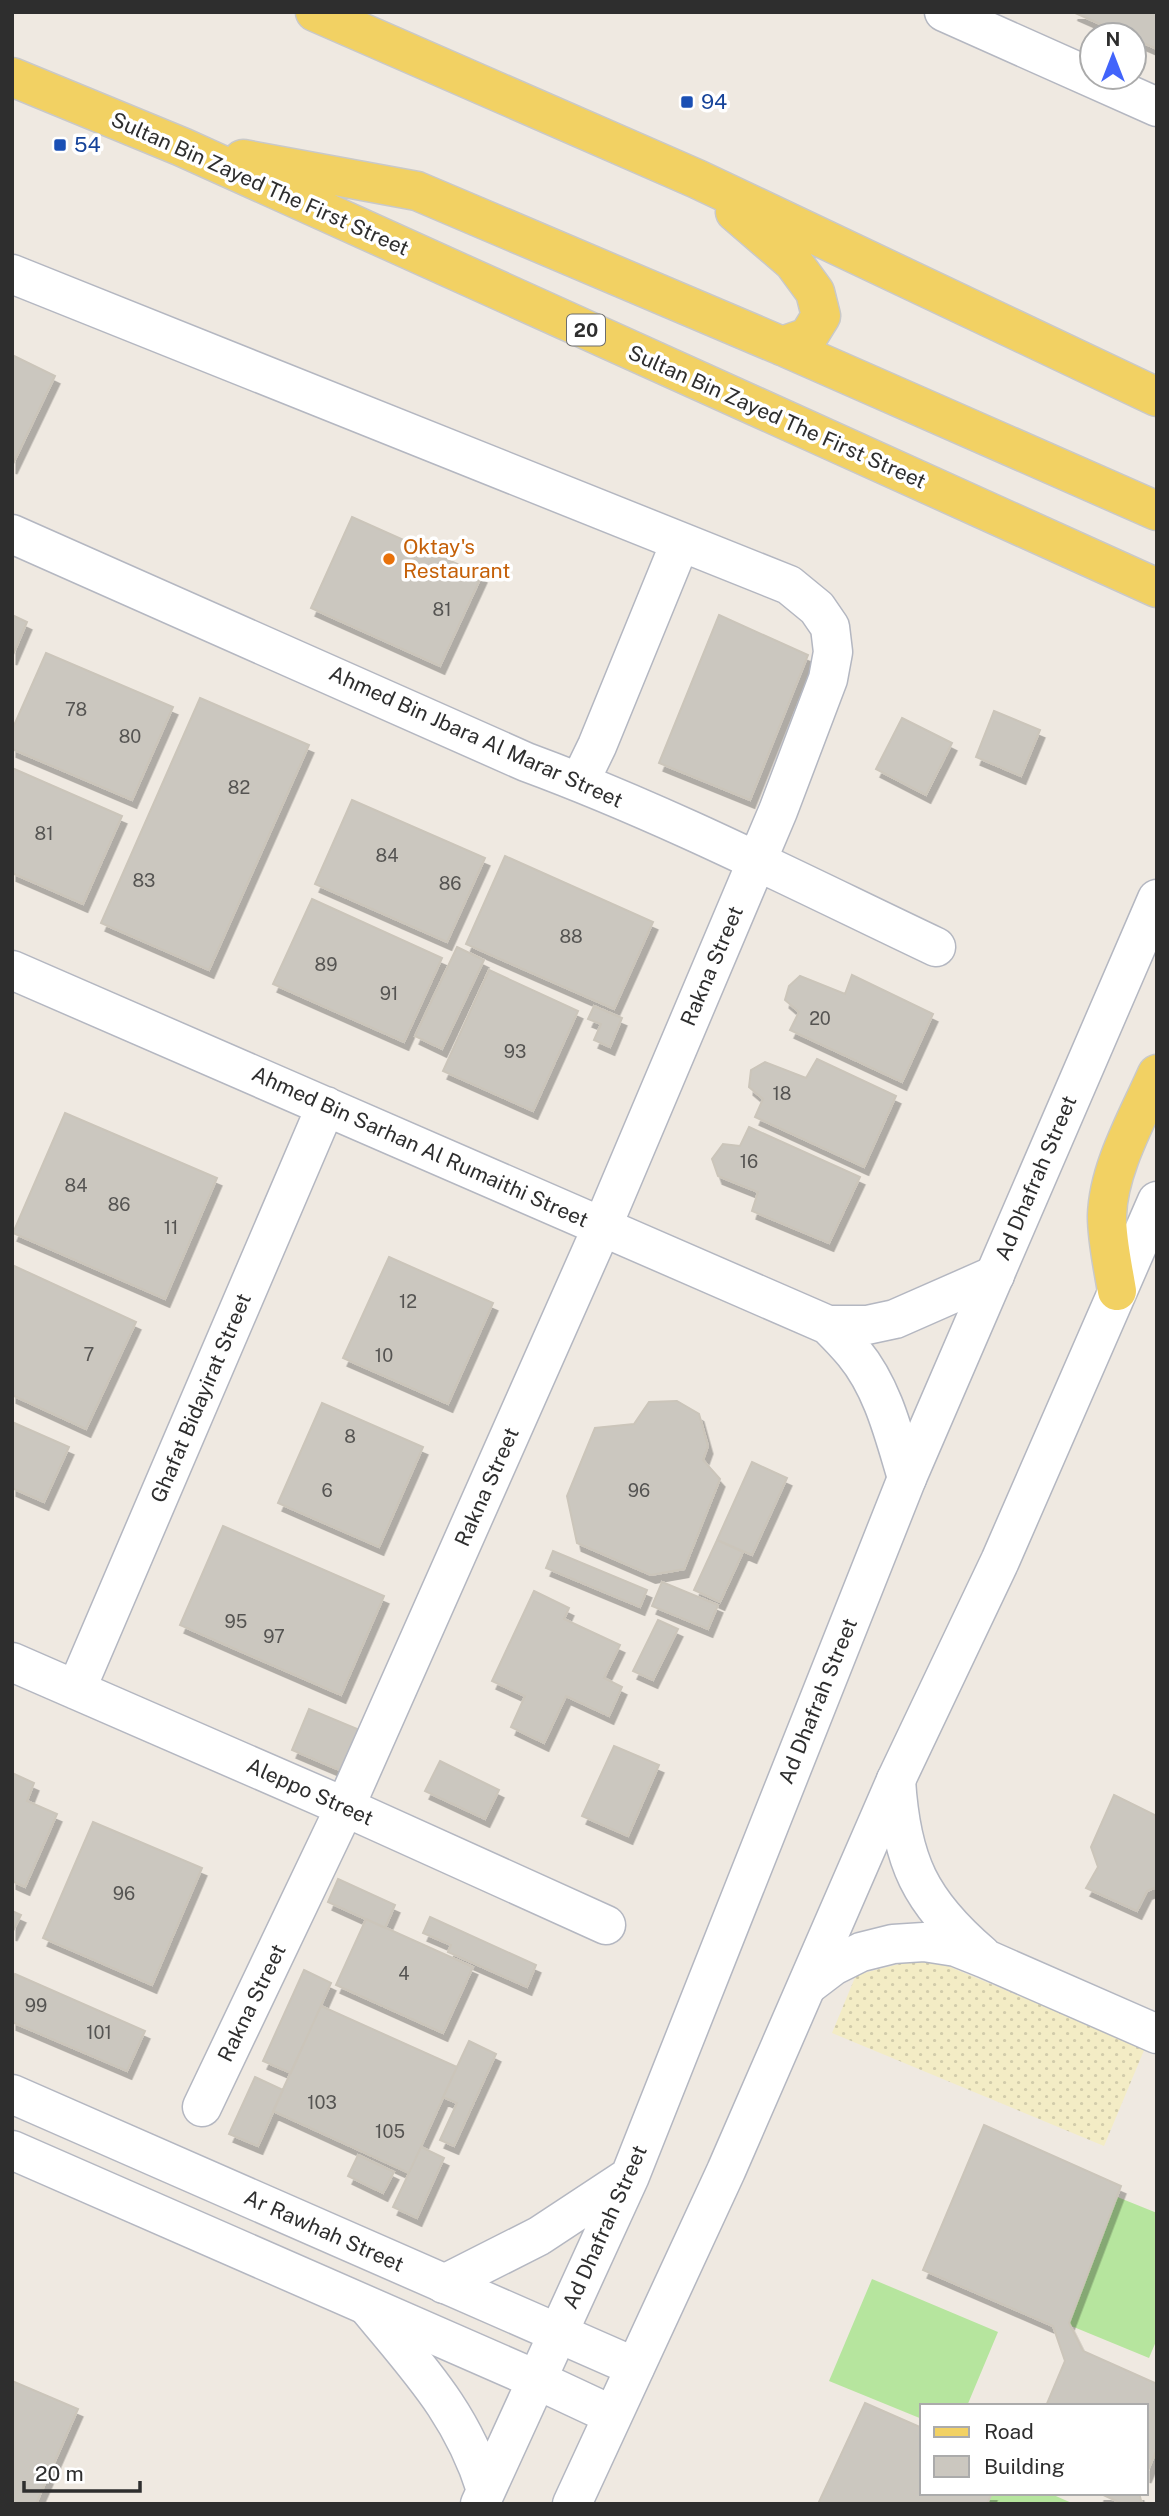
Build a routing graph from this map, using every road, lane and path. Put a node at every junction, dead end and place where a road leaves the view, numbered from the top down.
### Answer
1 (315, 12) edge
2 (362, 12) edge
3 (944, 12) edge
4 (12, 77) edge
5 (495, 91) junction
6 (1157, 107) edge
7 (182, 147) junction
8 (697, 179) junction
9 (12, 274) edge
10 (782, 346) junction
11 (1151, 393) edge
12 (1157, 511) edge
13 (12, 534) edge
14 (680, 544) junction
15 (1116, 571) junction
16 (1157, 588) edge
17 (1157, 615) edge
18 (580, 781) junction
19 (757, 860) junction
20 (1157, 899) edge
21 (936, 947) dead end
22 (12, 970) edge
23 (1157, 1074) edge
24 (326, 1106) junction
25 (1157, 1201) edge
26 (602, 1227) junction
27 (995, 1275) junction
28 (1117, 1291) junction
29 (828, 1325) junction
30 (907, 1478) junction
31 (12, 1662) edge
32 (76, 1690) junction
33 (896, 1780) junction
34 (345, 1807) junction
35 (606, 1925) dead end
36 (986, 1959) junction
37 (808, 1986) junction
38 (1157, 2034) edge
39 (12, 2094) edge
40 (202, 2107) dead end
41 (12, 2151) edge
42 (630, 2176) junction
43 (444, 2284) junction
44 (368, 2307) junction
45 (557, 2333) junction
46 (635, 2367) junction
47 (535, 2379) junction
48 (612, 2416) junction
49 (483, 2497) edge
50 (572, 2504) edge

1 - 5 main road
2 - 5 street
3 - 6 street
4 - 7 main road, Sultan Bin Zayed The First Street / 20
5 - 8 main road
7 - 10 main road
7 - 15 main road, Sultan Bin Zayed The First Street / 20
8 - 10 main road
8 - 11 main road
9 - 14 street, Rakna Street
10 - 12 main road
13 - 18 street, Ahmed Bin Jbara Al Marar Street
14 - 18 street
14 - 19 street, Rakna Street
15 - 16 main road, Sultan Bin Zayed The First Street / 20
15 - 17 main road
18 - 19 street, Ahmed Bin Jbara Al Marar Street
19 - 21 street, Ahmed Bin Jbara Al Marar Street
19 - 26 street, Rakna Street
20 - 27 street, Ad Dhafrah Street
22 - 24 street, Ahmed Bin Sarhan Al Rumaithi Street
23 - 28 main road
24 - 26 street, Ahmed Bin Sarhan Al Rumaithi Street
24 - 32 street, Ghafat Bidayirat Street
25 - 28 street
26 - 29 street, Ahmed Bin Sarhan Al Rumaithi Street
26 - 34 street, Rakna Street
27 - 29 street, Ahmed Bin Sarhan Al Rumaithi Street
27 - 30 street, Ad Dhafrah Street
28 - 33 street
29 - 30 street, Ahmed Bin Sarhan Al Rumaithi Street
30 - 42 street, Ad Dhafrah Street
31 - 32 street, Aleppo Street
32 - 34 street, Aleppo Street
33 - 36 street
33 - 37 street
34 - 35 street, Aleppo Street
34 - 40 street, Rakna Street
36 - 37 street
36 - 38 street
37 - 46 street
39 - 43 street, Ar Rawhah Street
41 - 44 street
42 - 43 street
42 - 45 street, Ad Dhafrah Street
43 - 45 street, Ar Rawhah Street
44 - 47 street
44 - 49 street
45 - 46 street, Ar Rawhah Street
45 - 47 street, Ad Dhafrah Street
46 - 48 street
47 - 48 street
47 - 49 street, Ad Dhafrah Street
48 - 50 street

